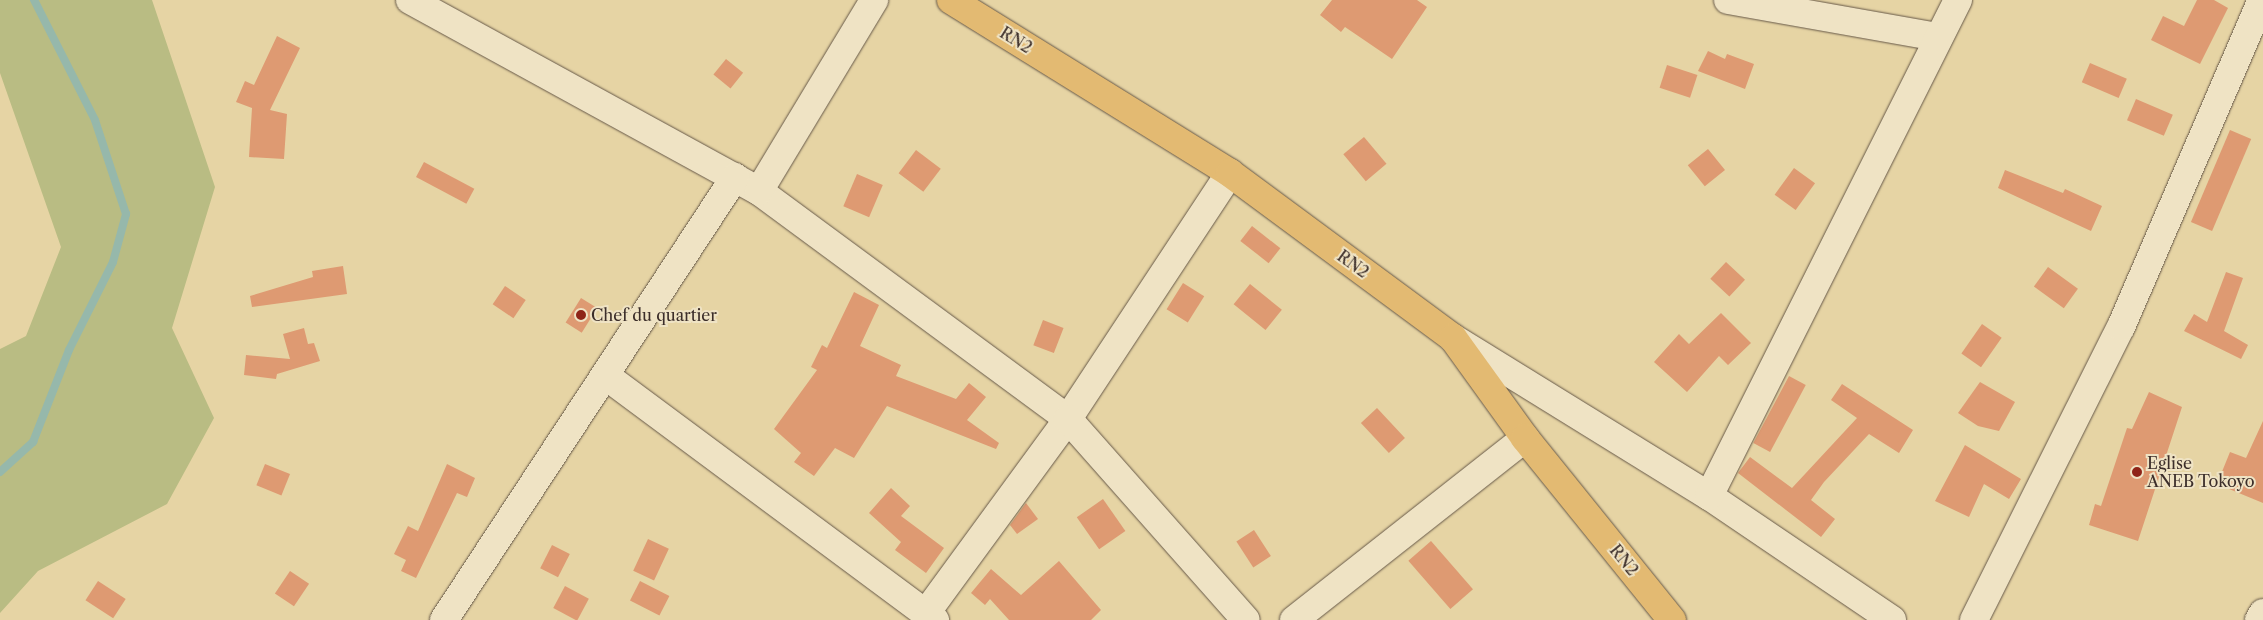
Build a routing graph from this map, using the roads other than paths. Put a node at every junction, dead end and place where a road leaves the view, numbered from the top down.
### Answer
1 (410, 0) edge
2 (874, 0) edge
3 (951, 0) edge
4 (1728, 0) edge
5 (1958, 0) edge
6 (2262, 0) edge
7 (1938, 37) junction
8 (1230, 173) junction
9 (736, 177) junction
10 (759, 191) junction
11 (1453, 338) junction
12 (606, 376) junction
13 (1068, 419) junction
14 (1525, 438) junction
15 (1709, 496) junction
16 (2263, 613) edge
17 (931, 616) edge
18 (444, 620) edge
19 (1246, 620) edge
20 (1294, 620) edge
21 (1672, 620) edge
22 (1892, 620) edge
23 (1974, 620) edge
24 (2259, 620) edge

1 - 9 street
2 - 10 street
3 - 8 main road, RN2
4 - 7 street
5 - 7 street
6 - 23 street
7 - 15 street
8 - 11 main road, RN2
8 - 13 street
9 - 10 street
9 - 12 street
10 - 13 street
11 - 14 main road, RN2
11 - 15 street
12 - 17 street
12 - 18 street
13 - 17 street
13 - 19 street
14 - 20 street
14 - 21 main road, RN2
15 - 22 street
16 - 24 street

